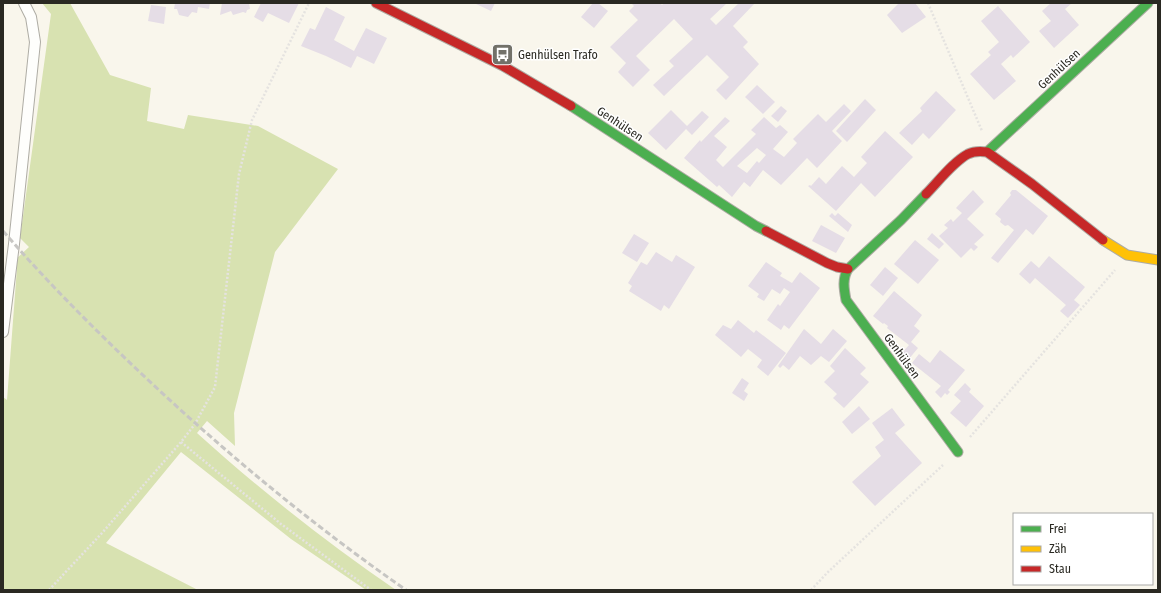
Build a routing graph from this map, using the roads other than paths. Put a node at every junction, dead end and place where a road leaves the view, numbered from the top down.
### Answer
1 (24, 3) edge
2 (376, 3) edge
3 (1148, 3) edge
4 (987, 152) junction
5 (1158, 260) edge
6 (848, 269) junction
7 (3, 332) edge
8 (958, 452) road end

1 - 7 lane
2 - 6 street, Genhülsen
3 - 4 street, Genhülsen
4 - 5 street
4 - 6 street
6 - 8 street, Genhülsen

